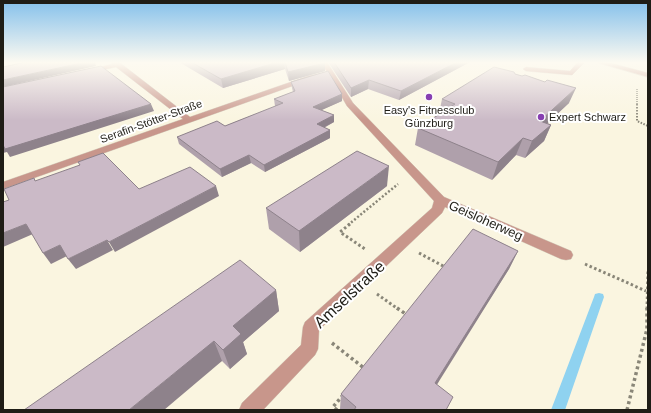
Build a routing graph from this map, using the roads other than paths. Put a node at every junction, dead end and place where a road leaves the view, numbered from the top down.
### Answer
1 (138, 81) edge
2 (298, 81) edge
3 (336, 81) edge
4 (189, 120) junction
5 (3, 186) edge
6 (440, 200) junction
7 (566, 256) road end
8 (249, 410) edge

1 - 4 street
2 - 4 street, Serafin-Stötter-Straße
3 - 6 street, Geisloherweg
4 - 5 street, Serafin-Stötter-Straße
6 - 7 street, Geisloherweg
6 - 8 street, Amselstraße

